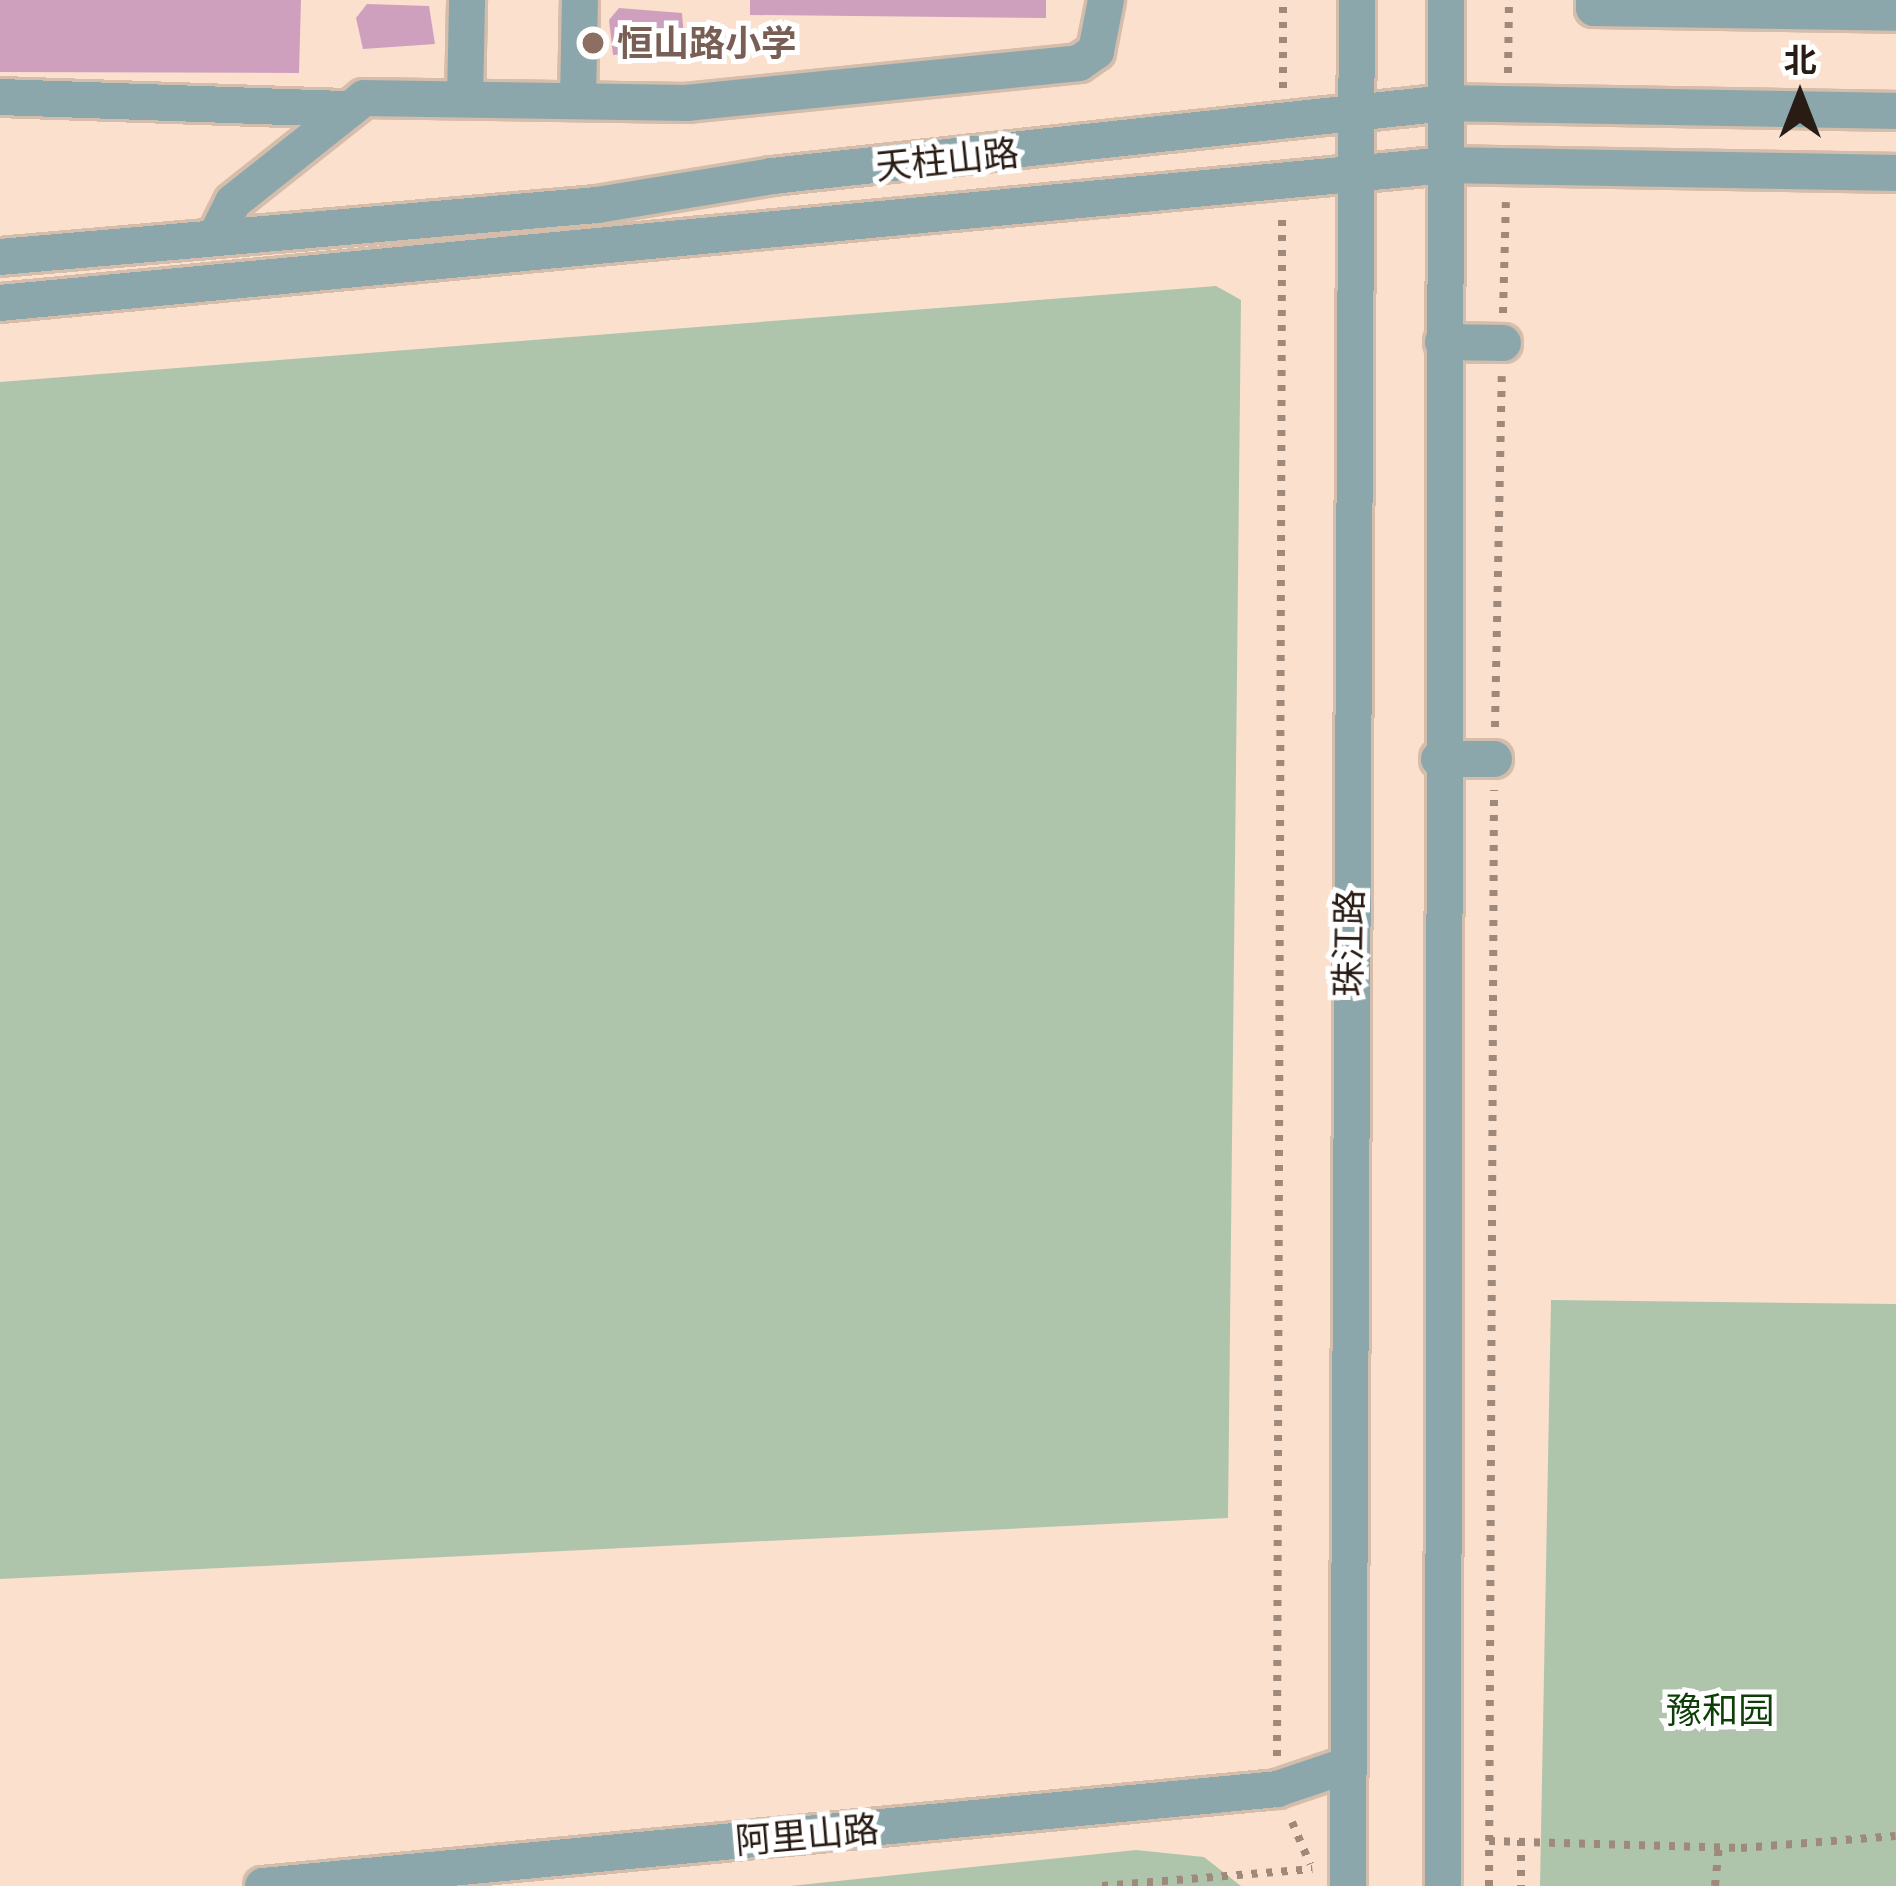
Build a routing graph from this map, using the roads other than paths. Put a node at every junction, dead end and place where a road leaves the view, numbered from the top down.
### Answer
1 (467, 0) edge
2 (580, 0) edge
3 (1106, 0) edge
4 (1357, 0) edge
5 (1446, 0) edge
6 (1594, 0) edge
7 (1896, 13) edge
8 (0, 98) edge
9 (465, 99) junction
10 (578, 101) junction
11 (1446, 103) junction
12 (344, 109) junction
13 (1356, 111) junction
14 (1896, 111) edge
15 (1446, 166) junction
16 (1896, 173) edge
17 (1355, 181) junction
18 (215, 238) junction
19 (0, 257) edge
20 (0, 303) edge
21 (1444, 342) junction
22 (1503, 343) road end
23 (1439, 759) junction
24 (1494, 759) road end
25 (1348, 1765) junction
26 (262, 1886) edge
27 (1348, 1886) edge
28 (1443, 1886) edge

1 - 9 street
2 - 10 street
3 - 10 street
4 - 13 street, 珠江路
5 - 11 street
6 - 7 street
8 - 12 street
9 - 10 street
9 - 12 street
11 - 13 street, 天柱山路
11 - 14 street, 天柱山路
11 - 15 street
12 - 18 street
13 - 17 street, 珠江路
13 - 18 street, 天柱山路
15 - 16 street, 天柱山路
15 - 17 street, 天柱山路
15 - 21 street
17 - 20 street, 天柱山路
17 - 25 street, 珠江路
18 - 19 street, 天柱山路
21 - 22 street
21 - 23 street
23 - 24 street
23 - 28 street
25 - 26 street, 阿里山路
25 - 27 street, 珠江路

